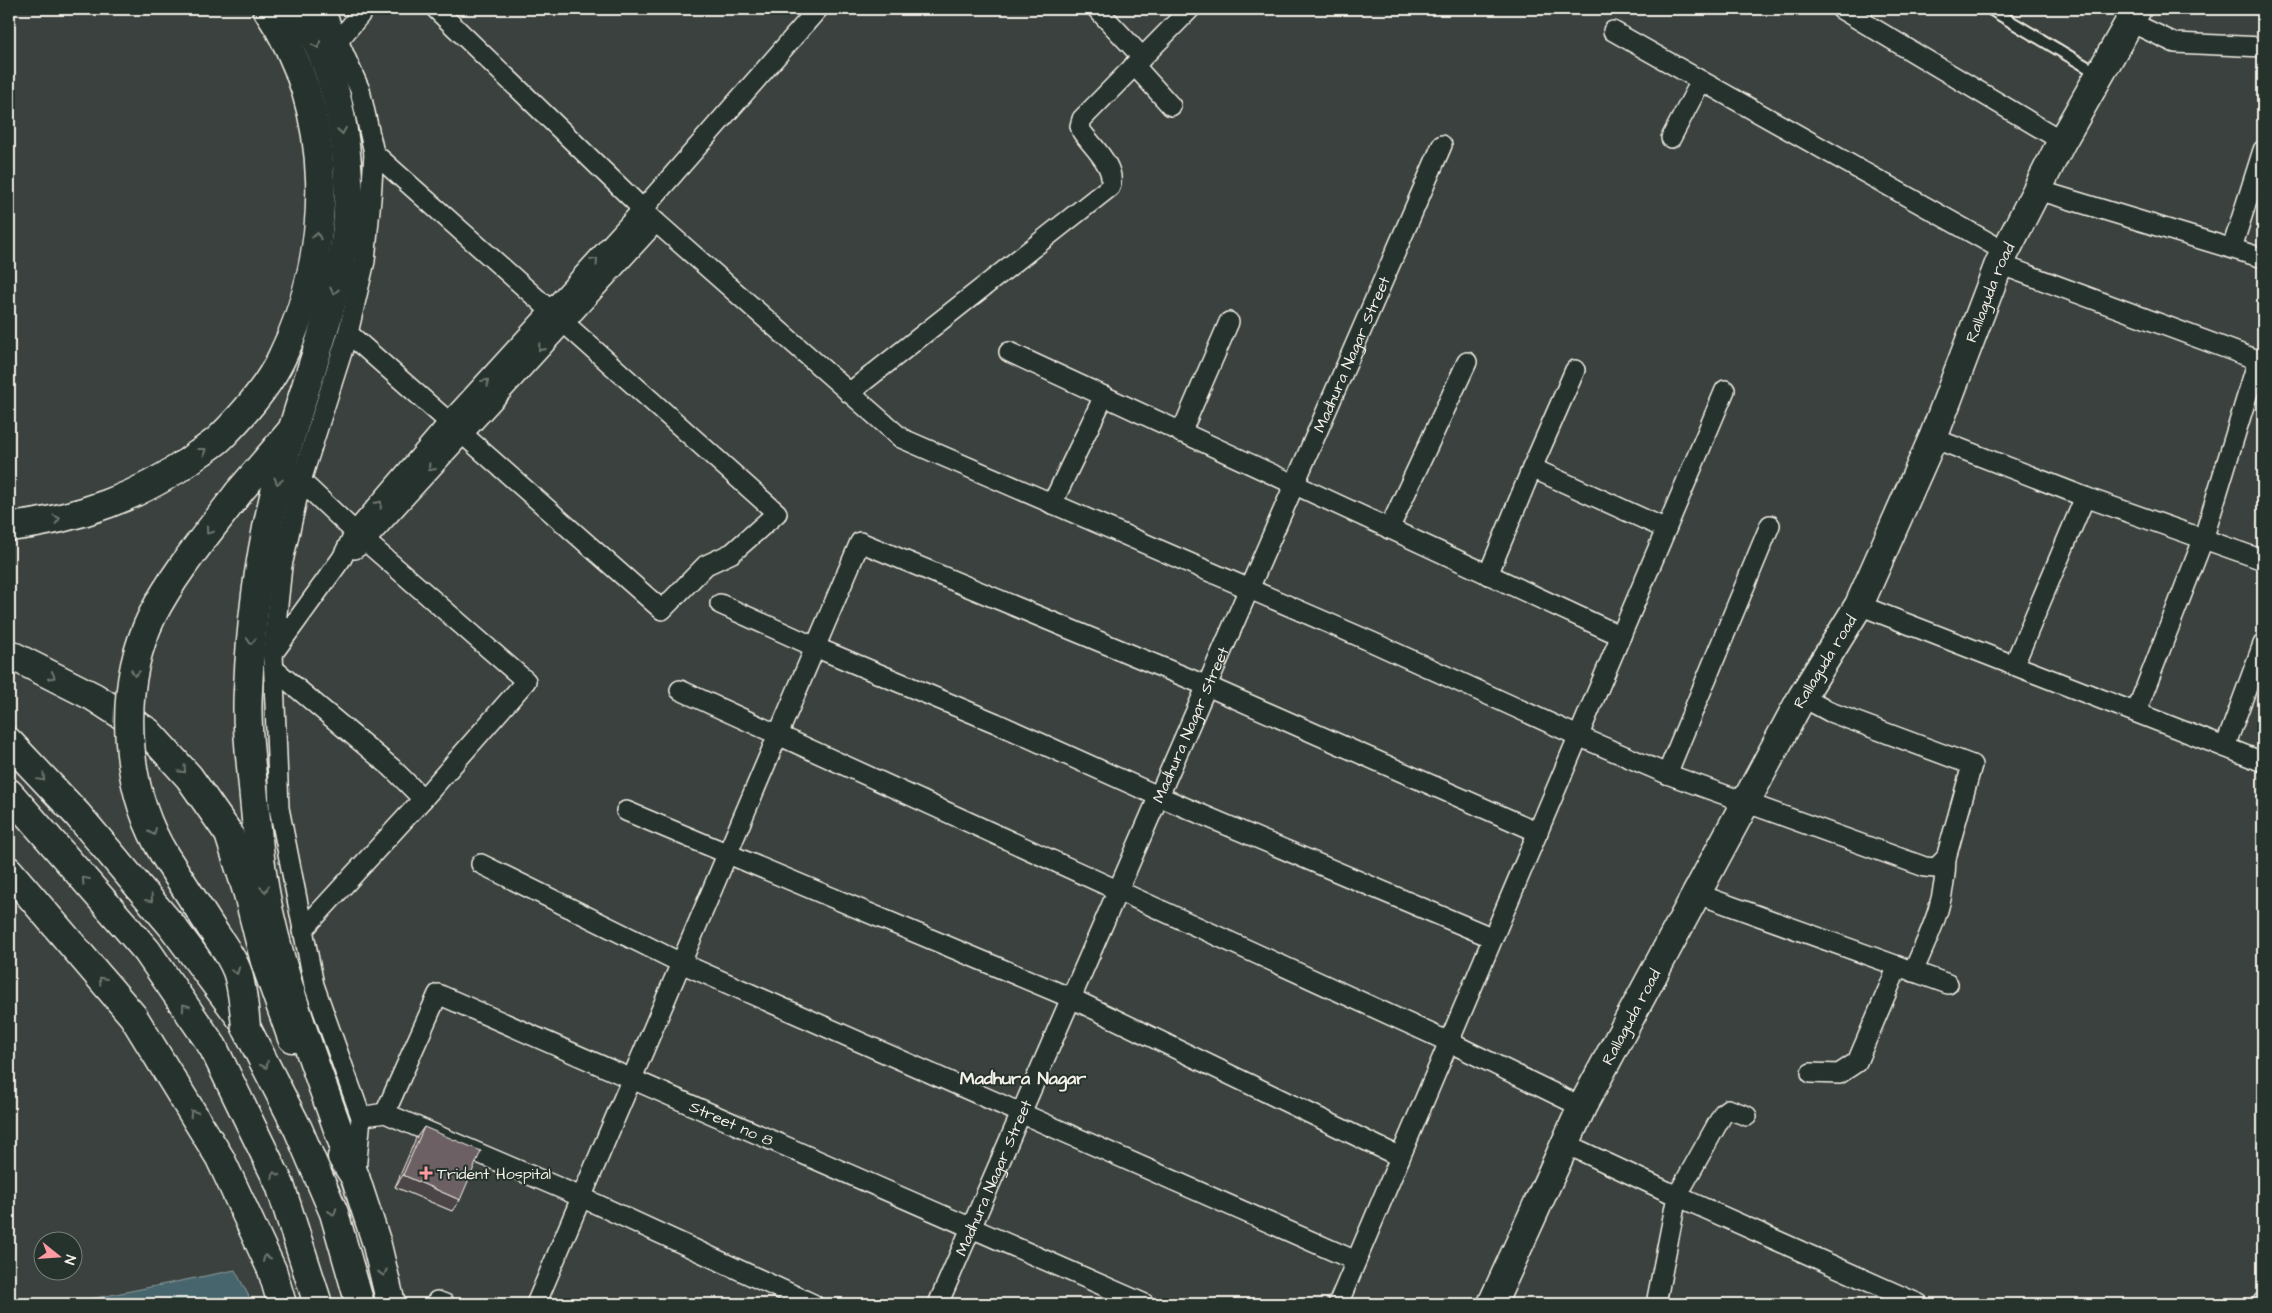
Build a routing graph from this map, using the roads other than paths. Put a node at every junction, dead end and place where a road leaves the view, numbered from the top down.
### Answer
1 (267, 9) edge
2 (298, 9) edge
3 (324, 9) edge
4 (365, 9) edge
5 (436, 9) edge
6 (818, 9) edge
7 (1097, 9) edge
8 (1190, 9) edge
9 (1841, 9) edge
10 (1990, 9) edge
11 (2132, 15) edge
12 (1613, 31) dead end
13 (338, 41) junction
14 (2263, 47) edge
15 (1138, 61) junction
16 (2099, 74) junction
17 (1701, 81) junction
18 (1171, 106) dead end
19 (1671, 138) dead end
20 (2062, 141) junction
21 (1442, 145) dead end
22 (2263, 150) edge
23 (374, 153) junction
24 (2038, 190) junction
25 (650, 215) junction
26 (2232, 248) junction
27 (2002, 258) junction
28 (2263, 258) edge
29 (557, 316) junction
30 (1229, 322) dead end
31 (348, 333) junction
32 (1009, 352) dead end
33 (2260, 361) edge
34 (1467, 362) dead end
35 (1575, 370) dead end
36 (1725, 390) dead end
37 (849, 392) junction
38 (1104, 396) junction
39 (456, 428) junction
40 (292, 430) junction
41 (1181, 433) junction
42 (1932, 438) junction
43 (1532, 468) junction
44 (301, 481) junction
45 (1294, 485) junction
46 (2085, 497) junction
47 (1052, 504) junction
48 (1770, 526) dead end
49 (9, 527) edge
50 (1389, 529) junction
51 (1666, 529) junction
52 (360, 537) junction
53 (2203, 540) junction
54 (2263, 560) edge
55 (1488, 575) junction
56 (1249, 588) junction
57 (720, 604) dead end
58 (1859, 605) junction
59 (1621, 636) junction
60 (2263, 644) edge
61 (815, 647) junction
62 (9, 654) edge
63 (274, 661) junction
64 (2014, 665) junction
65 (1207, 686) junction
66 (680, 690) dead end
67 (1802, 697) junction
68 (2136, 712) junction
69 (778, 735) junction
70 (1578, 736) junction
71 (9, 742) edge
72 (2225, 747) junction
73 (2263, 762) edge
74 (1667, 774) junction
75 (10, 796) edge
76 (1158, 796) junction
77 (423, 799) junction
78 (1744, 803) junction
79 (626, 811) dead end
80 (1538, 832) junction
81 (727, 853) junction
82 (1946, 858) junction
83 (481, 864) dead end
84 (9, 871) edge
85 (1118, 890) junction
86 (1695, 893) junction
87 (302, 930) junction
88 (1493, 938) junction
89 (681, 963) junction
90 (1905, 969) junction
91 (1948, 984) dead end
92 (1071, 998) junction
93 (246, 1027) junction
94 (1449, 1042) junction
95 (1811, 1073) dead end
96 (632, 1078) junction
97 (1582, 1107) junction
98 (384, 1113) junction
99 (1021, 1113) junction
100 (1747, 1116) dead end
101 (362, 1117) junction
102 (1564, 1143) junction
103 (1400, 1157) junction
104 (355, 1177) junction
105 (1677, 1196) junction
106 (581, 1197) junction
107 (971, 1228) junction
108 (1356, 1261) junction
109 (805, 1303) edge
110 (282, 1304) edge
111 (318, 1304) edge
112 (360, 1304) edge
113 (391, 1304) edge
114 (536, 1304) edge
115 (938, 1304) edge
116 (1145, 1304) edge
117 (1338, 1304) edge
118 (1492, 1304) edge
119 (1656, 1304) edge
120 (1919, 1304) edge

49 -> 1 main road
2 -> 40 main road
3 - 13 street
4 - 13 street
5 - 25 street
6 - 25 street
7 - 15 street
8 - 15 street
9 - 20 street
10 - 16 lane
11 - 14 street
11 - 16 main road, Rallaguda road
12 - 17 street
13 - 23 street
15 - 18 street
15 - 37 street
16 - 20 main road, Rallaguda road
17 - 19 street
17 - 27 street
20 - 24 main road, Rallaguda road
21 - 45 street, Madhura Nagar Street
22 - 26 street
23 - 29 street
23 - 31 street
24 - 26 street
24 - 27 main road, Rallaguda road
25 - 29 street
25 - 37 street
26 - 28 street
27 - 33 street
27 - 42 main road, Rallaguda road
29 - 39 street
29 - 39 street
30 - 41 street
31 - 39 street
31 - 44 street
32 - 38 street
33 - 53 street
34 - 50 street
35 - 43 street
36 - 51 street
37 - 47 street
38 - 41 street
38 - 47 street
39 - 52 street
40 -> 93 main road, bridge
40 -> 104 main road
41 - 45 street
42 - 46 street
42 - 58 main road, Rallaguda road
43 - 51 street
43 - 55 street
44 - 52 street
44 - 63 street
45 - 50 street
45 - 56 street, Madhura Nagar Street
46 - 53 street
46 - 64 street
47 - 56 street
48 - 74 street
50 - 55 street
51 - 59 street
52 - 63 street
52 - 77 street
53 - 54 street
53 - 68 street
55 - 59 street
56 - 65 street, Madhura Nagar Street
56 - 70 street
57 - 61 street
58 - 64 street
58 - 67 main road, Rallaguda road
59 - 70 street
60 - 72 street
61 - 65 street
61 - 69 street
61 - 76 street
62 -> 104 main road
63 - 77 street
63 - 87 street
64 - 68 street
65 - 76 street, Madhura Nagar Street
65 - 80 street
66 - 69 street
67 - 78 main road, Rallaguda road
67 - 82 street
68 - 72 street
69 - 81 street
69 - 85 street
70 - 74 street
70 - 80 street
71 -> 93 main road
72 - 73 street
74 - 78 street
111 -> 75 main road
76 - 85 street, Madhura Nagar Street
76 - 88 street
77 - 87 street
78 - 82 street
78 - 86 main road, Rallaguda road
79 - 81 street
80 - 88 street
81 - 89 street
81 - 92 street
82 - 90 street
83 - 89 street
110 -> 84 main road
85 - 92 street, Madhura Nagar Street
85 - 94 street
86 - 90 street
86 - 97 main road, Rallaguda road
87 - 101 street
88 - 94 street
89 - 96 street
89 - 99 street
90 - 91 street
90 - 95 street
92 - 99 street, Madhura Nagar Street
92 - 103 street
93 -> 112 main road
94 - 97 street
94 - 103 street
96 - 98 street, Street no 8
96 - 106 street
96 - 107 street, Street no 8
97 - 102 main road, Rallaguda road
98 - 101 street
98 - 106 street
99 - 107 street, Madhura Nagar Street
99 - 108 street
100 - 105 street
101 - 104 street
102 - 105 street
102 - 118 main road, Rallaguda road
103 - 108 street
104 -> 113 main road
105 - 119 street
105 - 120 street
106 - 109 street
106 - 114 street
107 - 115 street, Madhura Nagar Street
107 - 116 street, Street no 8
108 - 117 street

